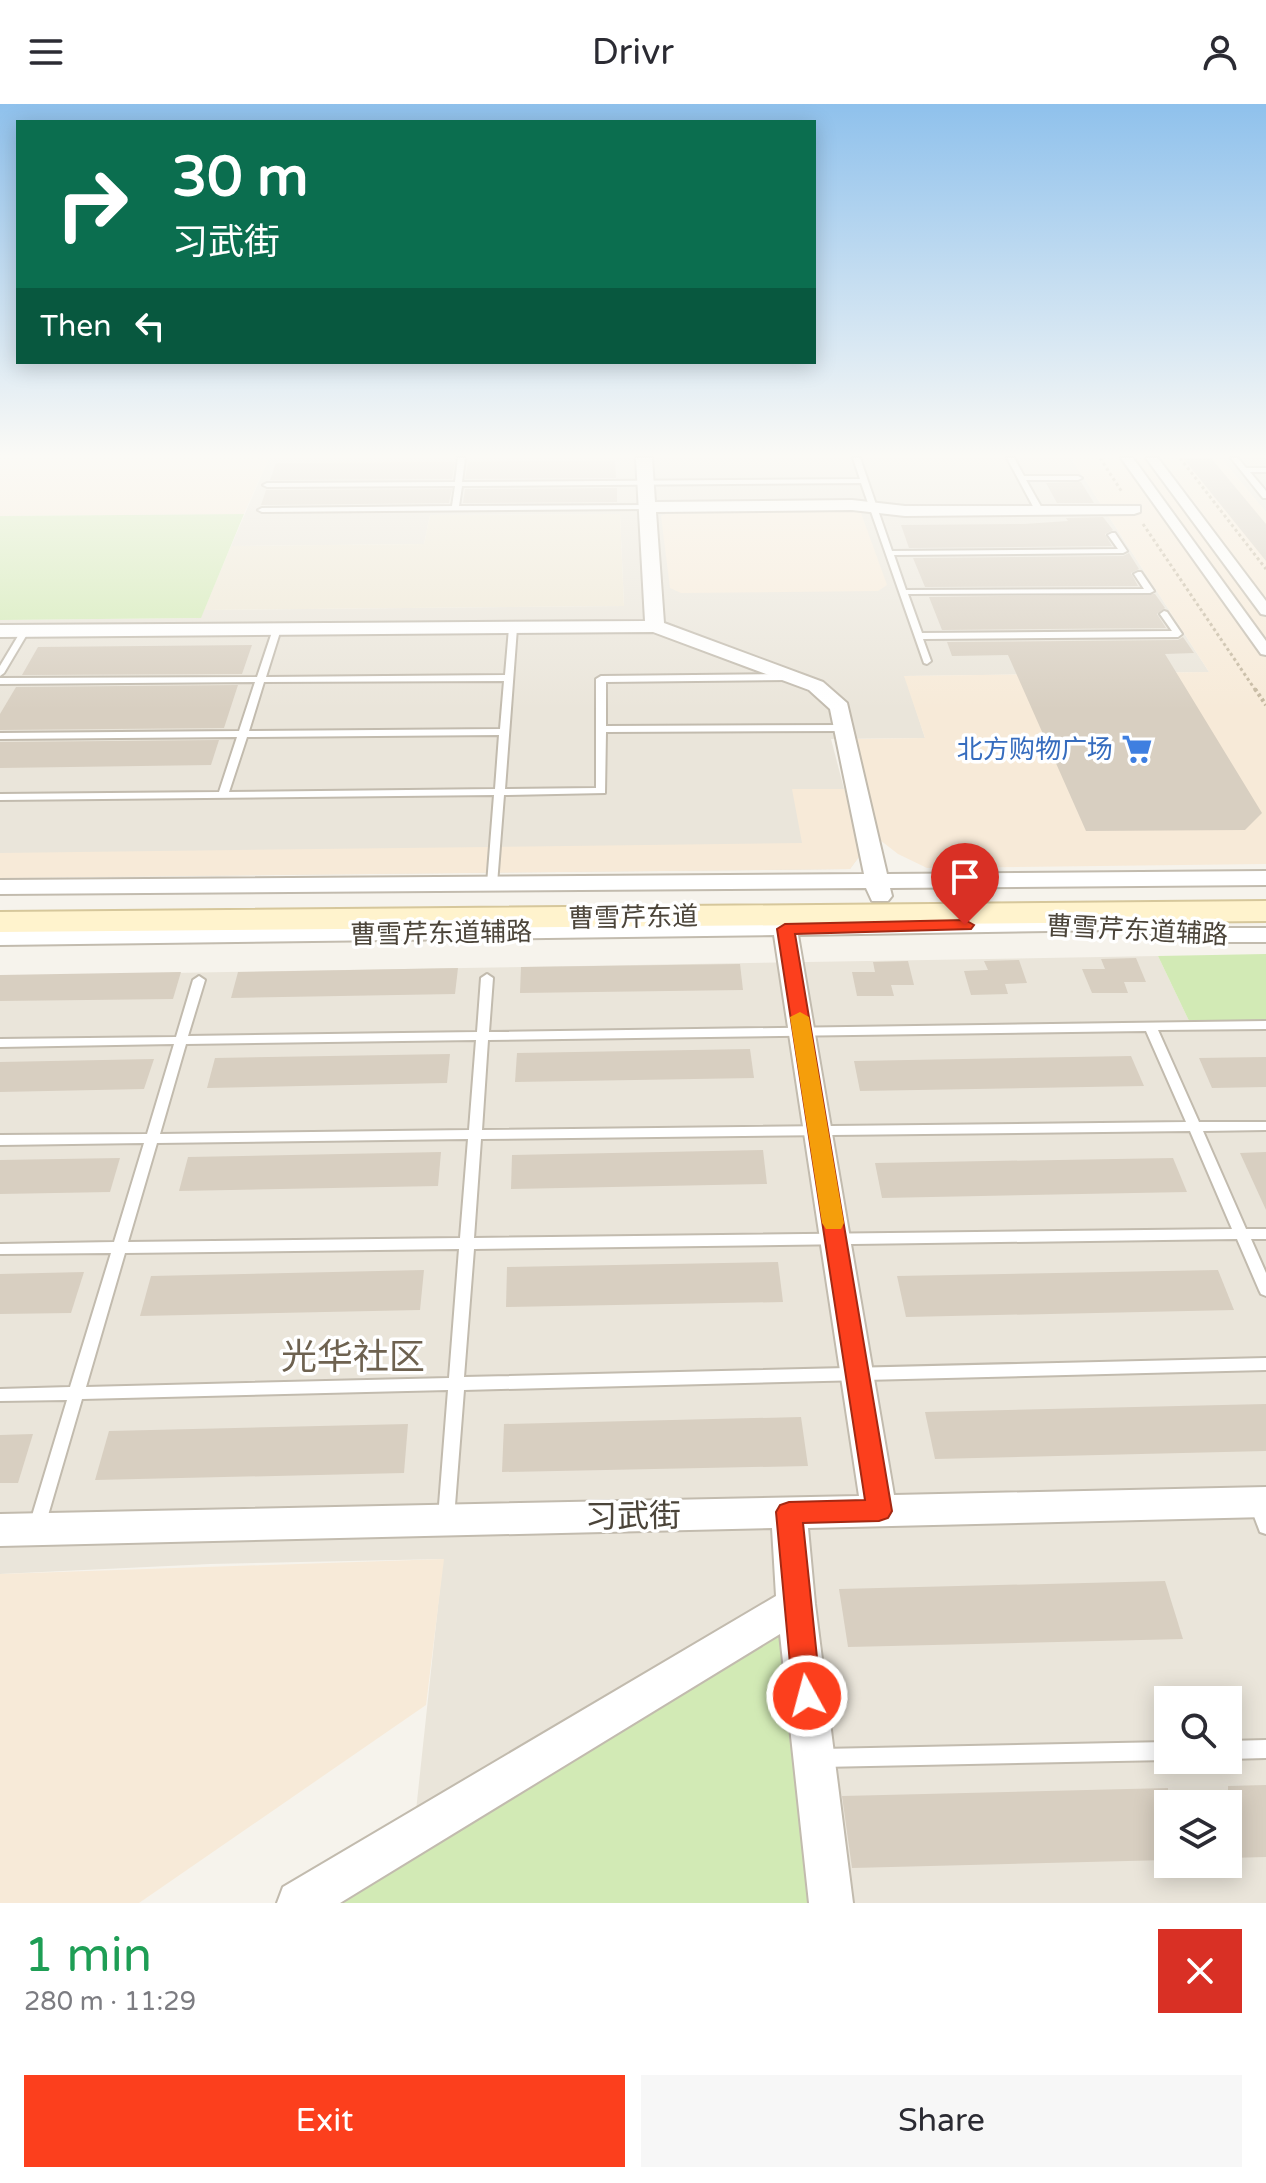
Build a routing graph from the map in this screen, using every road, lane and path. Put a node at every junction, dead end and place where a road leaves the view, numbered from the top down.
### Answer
1 (649, 542) edge
2 (886, 542) edge
3 (1117, 542) edge
4 (1156, 542) edge
5 (1187, 542) edge
6 (1215, 542) edge
7 (1245, 542) edge
8 (890, 553) junction
9 (1266, 569) edge
10 (1138, 574) dead end
11 (904, 592) junction
12 (1266, 611) edge
13 (1164, 614) dead end
14 (655, 626) junction
15 (513, 628) junction
16 (277, 629) junction
17 (0, 631) edge
18 (25, 631) junction
19 (919, 636) junction
20 (1266, 651) edge
21 (927, 661) dead end
22 (0, 673) edge
23 (791, 677) junction
24 (509, 678) junction
25 (260, 679) junction
26 (0, 681) edge
27 (1266, 705) edge
28 (845, 728) junction
29 (601, 729) junction
30 (504, 732) junction
31 (243, 734) junction
32 (0, 736) edge
33 (499, 791) junction
34 (223, 795) junction
35 (0, 797) edge
36 (1266, 878) edge
37 (492, 884) junction
38 (0, 887) edge
39 (877, 888) junction
40 (1266, 894) edge
41 (0, 903) edge
42 (1266, 911) edge
43 (0, 922) edge
44 (785, 929) junction
45 (1266, 935) edge
46 (0, 938) edge
47 (487, 978) dead end
48 (199, 980) dead end
49 (1266, 1025) edge
50 (1151, 1028) junction
51 (802, 1032) junction
52 (483, 1036) junction
53 (181, 1040) junction
54 (0, 1043) edge
55 (1194, 1126) junction
56 (1266, 1126) edge
57 (818, 1131) junction
58 (475, 1135) junction
59 (152, 1138) junction
60 (0, 1140) edge
61 (1241, 1234) junction
62 (1266, 1234) edge
63 (836, 1239) junction
64 (467, 1243) junction
65 (119, 1247) junction
66 (0, 1249) edge
67 (1266, 1290) edge
68 (1266, 1364) edge
69 (857, 1374) junction
70 (456, 1384) junction
71 (76, 1393) junction
72 (0, 1395) edge
73 (879, 1511) junction
74 (1263, 1511) edge
75 (789, 1512) junction
76 (446, 1520) junction
77 (18, 1529) edge
78 (796, 1604) junction
79 (1266, 1749) edge
80 (1242, 1750) edge
81 (1154, 1751) edge
82 (814, 1758) junction
83 (299, 1903) edge
84 (831, 1903) edge

1 - 14 street
2 - 8 lane
3 - 8 lane
4 - 27 path
5 - 20 street
6 - 12 street
7 - 9 path
8 - 11 lane
10 - 11 lane
11 - 19 lane
13 - 19 lane
14 - 15 street
14 - 23 street
15 - 16 street
15 - 24 lane
16 - 18 street
16 - 25 lane
17 - 18 street
18 - 22 lane
19 - 21 lane
23 - 28 street
23 - 29 lane
24 - 25 lane
24 - 30 lane
25 - 26 lane
25 - 31 lane
28 - 29 lane
28 - 39 street
29 - 33 lane
30 - 31 lane
30 - 33 lane
31 - 32 lane
31 - 34 lane
33 - 34 lane
33 - 37 lane
34 - 35 lane
36 - 39 street, 曹雪芹东道辅路
37 - 38 street, 曹雪芹东道辅路
37 - 39 street, 曹雪芹东道辅路
39 - 40 main road, 曹雪芹东道
39 - 41 main road, 曹雪芹东道
42 - 43 main road, 曹雪芹东道
44 - 45 street, 曹雪芹东道辅路
44 - 46 street, 曹雪芹东道辅路
44 - 51 street
47 - 52 lane
48 - 53 lane
49 - 50 lane
50 - 51 lane
50 - 55 lane
51 - 52 lane
51 - 57 street
52 - 53 lane
52 - 58 lane
53 - 54 lane
53 - 59 lane
55 - 56 lane
55 - 57 lane
55 - 61 lane
57 - 58 lane
57 - 63 street
58 - 59 lane
58 - 64 lane
59 - 60 lane
59 - 65 lane
61 - 62 lane
61 - 63 lane
61 - 67 lane
63 - 64 lane
63 - 69 street
64 - 65 lane
64 - 70 lane
65 - 66 lane
65 - 71 lane
68 - 69 lane
69 - 70 lane
69 - 73 street
70 - 71 lane
70 - 76 lane
71 - 72 lane
71 - 77 lane
73 - 74 street, 习武街
73 - 75 street, 习武街
75 - 76 street, 习武街
75 - 78 street
76 - 77 street, 习武街
78 - 82 street
78 - 83 street
79 - 80 lane
81 - 82 lane
82 - 84 street

